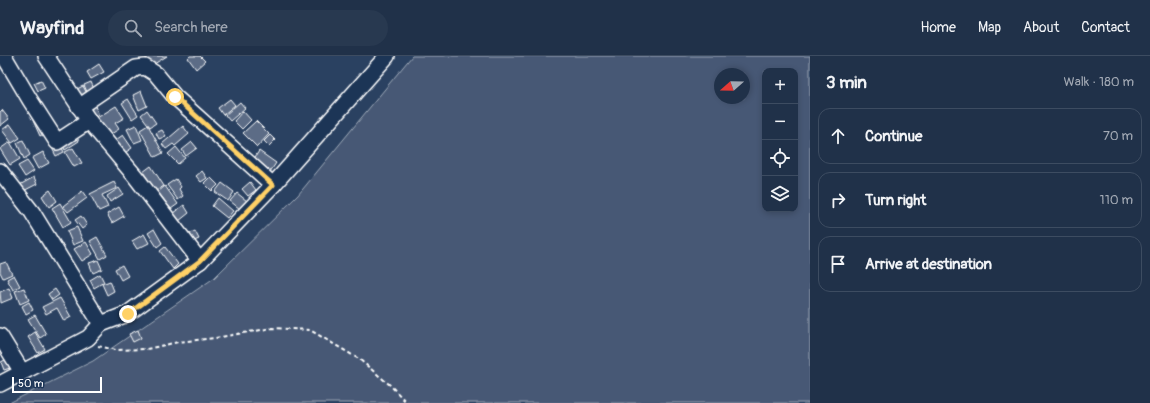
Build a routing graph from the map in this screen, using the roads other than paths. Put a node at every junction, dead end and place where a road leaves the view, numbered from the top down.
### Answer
1 (4, 56) edge
2 (46, 56) edge
3 (387, 56) edge
4 (79, 107) junction
5 (90, 121) junction
6 (0, 171) edge
7 (273, 185) junction
8 (200, 261) junction
9 (101, 324) junction
10 (0, 336) edge
11 (22, 372) junction
12 (0, 384) edge

1 - 5 street
2 - 4 street
3 - 7 street
4 - 5 street
4 - 7 street
5 - 8 street
6 - 9 street
7 - 8 street
8 - 9 street
9 - 11 street
10 - 11 street
11 - 12 street

